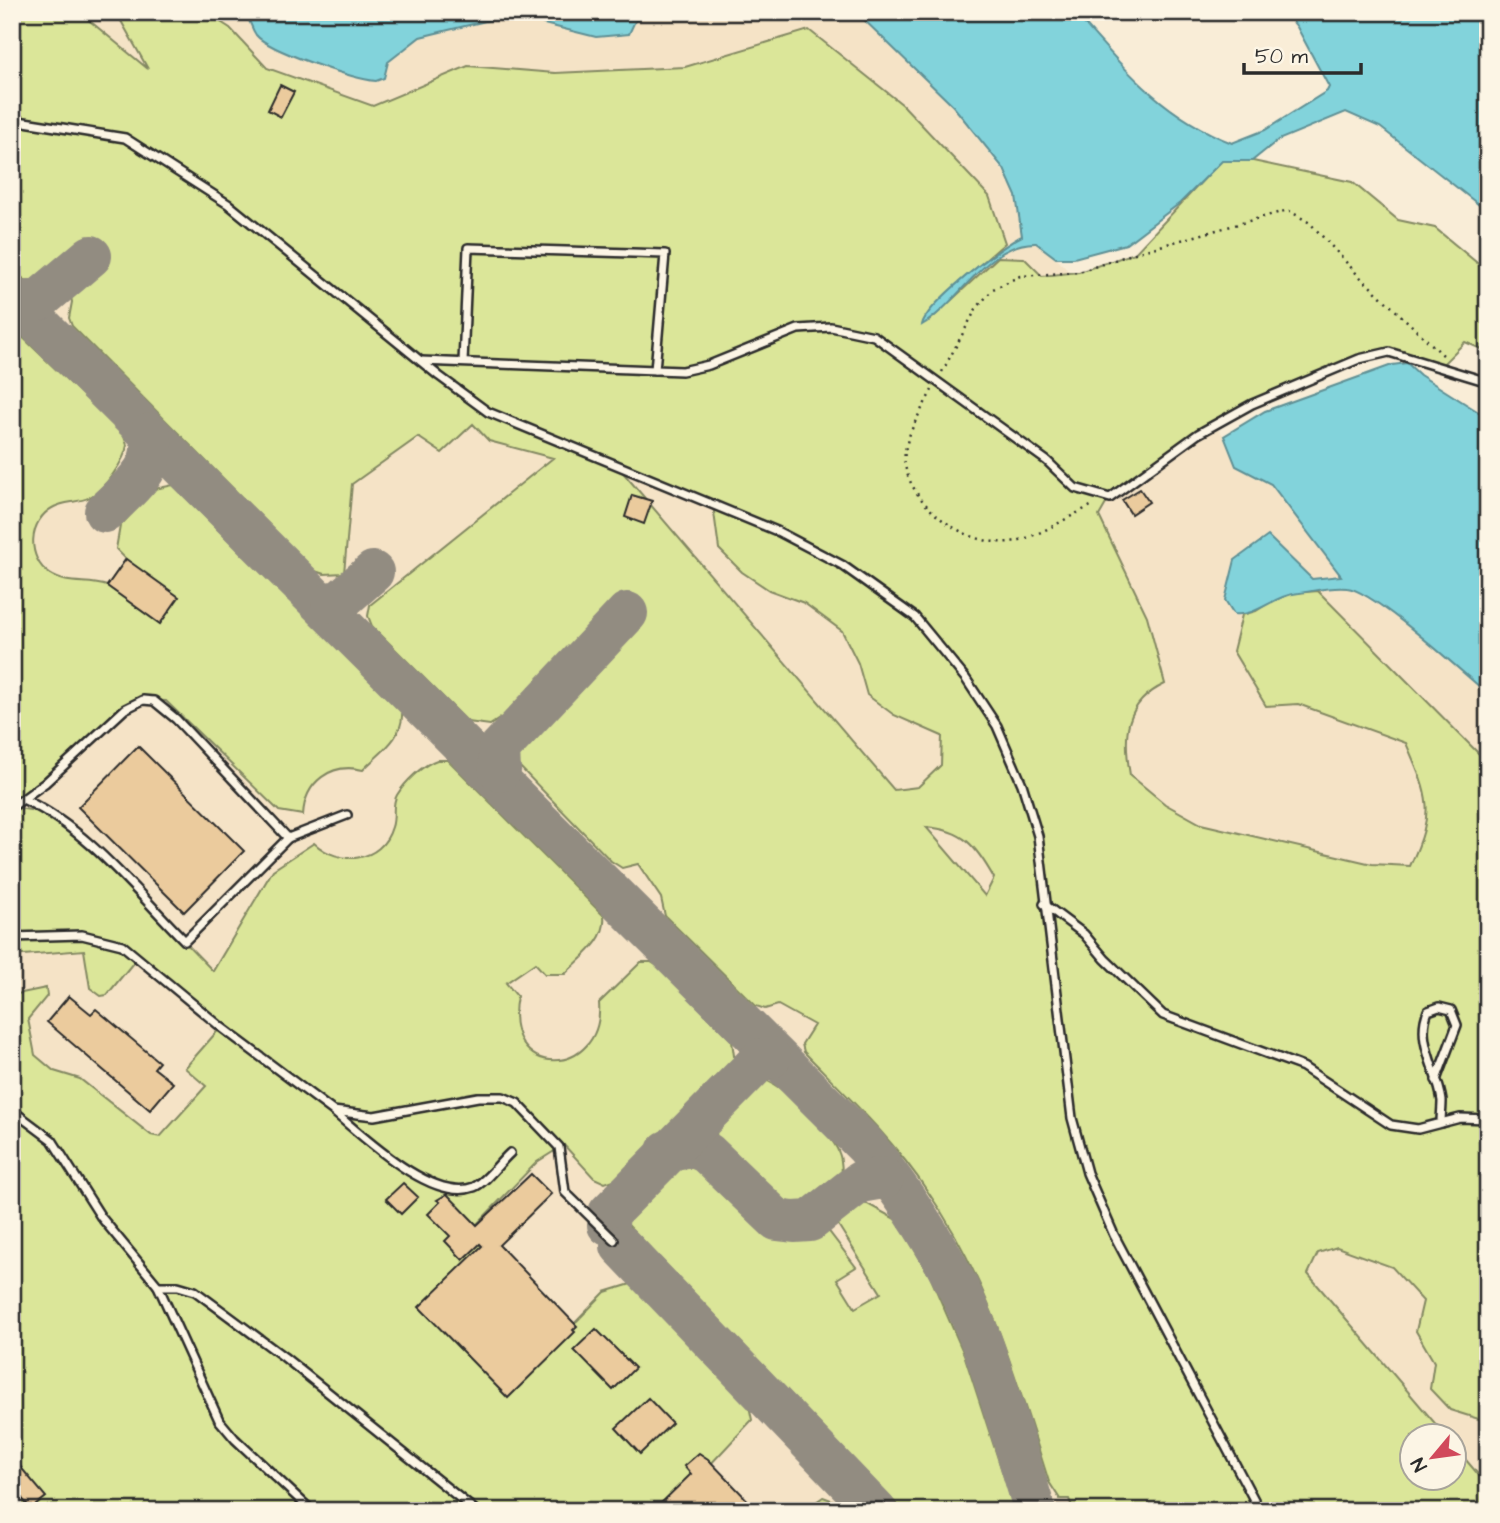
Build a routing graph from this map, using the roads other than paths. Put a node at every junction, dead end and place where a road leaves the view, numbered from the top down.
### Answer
1 (12, 120) edge
2 (420, 361) junction
3 (463, 362) junction
4 (656, 370) junction
5 (1488, 382) edge
6 (25, 800) junction
7 (12, 807) edge
8 (347, 815) dead end
9 (288, 838) junction
10 (1044, 904) junction
11 (12, 937) edge
12 (1436, 1080) junction
13 (12, 1110) edge
14 (333, 1111) junction
15 (1488, 1119) edge
16 (1441, 1123) junction
17 (509, 1153) dead end
18 (614, 1240) dead end
19 (158, 1286) junction
20 (312, 1511) edge
21 (476, 1511) edge
22 (1260, 1511) edge

1 - 2 lane
2 - 3 lane
2 - 10 lane
3 - 4 lane
3 - 4 lane
4 - 5 lane
6 - 7 lane
6 - 9 lane
6 - 9 lane
8 - 9 lane
10 - 16 lane
10 - 22 lane
11 - 14 lane
12 - 12 lane
12 - 16 lane
13 - 19 lane
14 - 17 lane
14 - 18 lane
15 - 16 lane
19 - 20 lane
19 - 21 lane

